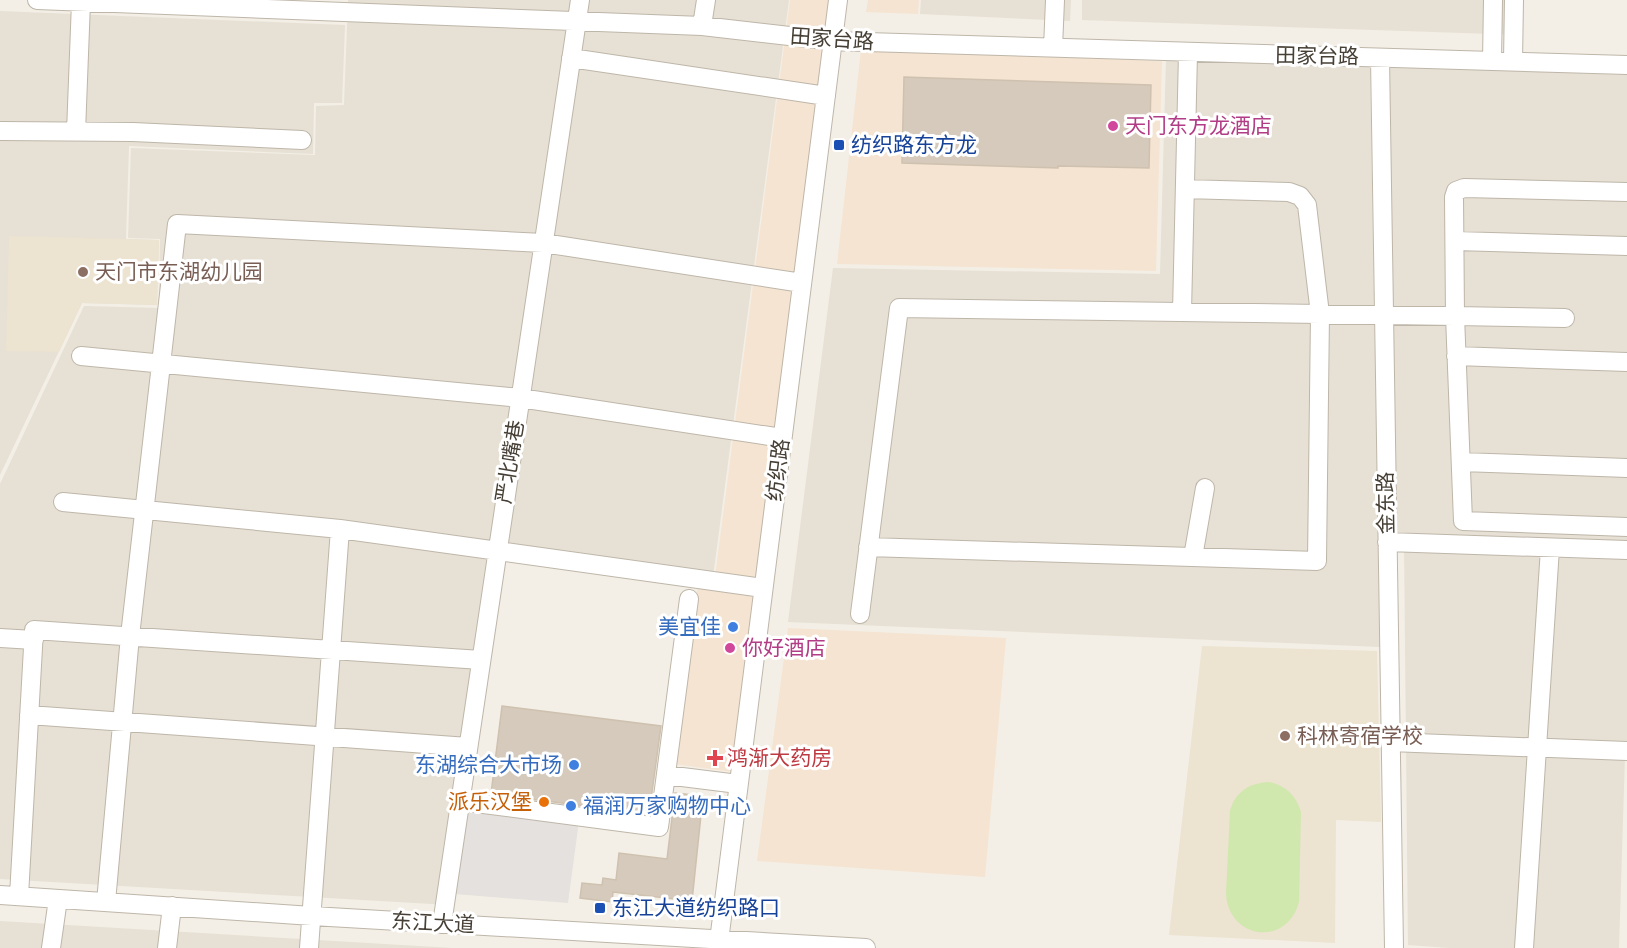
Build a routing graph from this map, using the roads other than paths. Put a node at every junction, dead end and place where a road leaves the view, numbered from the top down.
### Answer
1 (37, 0) edge
2 (580, 0) edge
3 (706, 0) edge
4 (838, 0) edge
5 (1055, 0) edge
6 (1493, 0) edge
7 (1514, 0) edge
8 (81, 2) junction
9 (576, 21) junction
10 (702, 26) junction
11 (833, 41) junction
12 (1053, 48) junction
13 (1188, 53) junction
14 (571, 58) junction
15 (1380, 58) junction
16 (1492, 61) junction
17 (1513, 61) junction
18 (1627, 64) edge
19 (826, 96) junction
20 (0, 131) edge
21 (76, 132) junction
22 (302, 141) dead end
23 (1185, 189) junction
24 (1627, 192) edge
25 (1455, 241) junction
26 (543, 243) junction
27 (1627, 246) edge
28 (802, 283) junction
29 (1182, 312) junction
30 (1320, 314) junction
31 (1383, 315) junction
32 (1455, 316) junction
33 (1565, 318) dead end
34 (81, 356) dead end
35 (1456, 356) junction
36 (1627, 362) edge
37 (160, 364) junction
38 (520, 398) junction
39 (782, 438) junction
40 (1461, 462) junction
41 (1627, 468) edge
42 (1205, 488) dead end
43 (63, 502) dead end
44 (143, 510) junction
45 (1627, 527) edge
46 (340, 530) junction
47 (1387, 542) junction
48 (868, 548) junction
49 (1550, 548) junction
50 (1627, 550) edge
51 (497, 551) junction
52 (1193, 557) junction
53 (763, 588) junction
54 (689, 599) dead end
55 (860, 614) dead end
56 (130, 636) junction
57 (0, 638) edge
58 (34, 640) junction
59 (331, 650) junction
60 (481, 660) junction
61 (29, 716) junction
62 (122, 722) junction
63 (325, 737) junction
64 (1390, 742) junction
65 (468, 747) junction
66 (1537, 748) junction
67 (1627, 751) edge
68 (666, 775) junction
69 (738, 784) junction
70 (460, 801) junction
71 (0, 895) edge
72 (19, 896) junction
73 (58, 899) junction
74 (106, 902) junction
75 (172, 906) junction
76 (312, 916) junction
77 (442, 924) junction
78 (620, 941) edge
79 (719, 941) junction
80 (752, 945) edge
81 (51, 948) edge
82 (167, 948) edge
83 (309, 948) edge
84 (866, 948) edge
85 (1394, 948) edge
86 (1524, 948) edge

1 - 8 street, 田家台路
2 - 9 street, 严北嘴巷
3 - 10 street
4 - 11 street, 纺织路
5 - 12 street
6 - 16 street
7 - 17 street
8 - 9 street, 田家台路
8 - 21 street
9 - 10 street, 田家台路
9 - 14 street, 严北嘴巷
10 - 11 street, 田家台路
11 - 12 street, 田家台路
11 - 19 street, 纺织路
12 - 13 street, 田家台路
13 - 15 street, 田家台路
13 - 23 street
14 - 19 street
14 - 26 street, 严北嘴巷
15 - 16 street, 田家台路
15 - 31 street, 金东路
16 - 17 street, 田家台路
17 - 18 street, 田家台路
19 - 28 street, 纺织路
20 - 21 street
21 - 22 street
23 - 29 street
23 - 30 street
24 - 25 street
25 - 27 street
25 - 32 street
26 - 28 street
26 - 37 street
26 - 38 street, 严北嘴巷
28 - 39 street, 纺织路
29 - 30 street
29 - 48 street
30 - 31 street
30 - 52 street
31 - 32 street
31 - 47 street, 金东路
32 - 33 street
32 - 35 street
34 - 37 street
35 - 36 street
35 - 40 street
37 - 38 street
37 - 44 street
38 - 39 street
38 - 51 street, 严北嘴巷
39 - 53 street, 纺织路
40 - 41 street
40 - 45 street
42 - 52 street
43 - 44 street
44 - 46 street
44 - 56 street
46 - 51 street
46 - 59 street
47 - 49 street
47 - 64 street, 金东路
48 - 52 street
48 - 55 street
49 - 50 street
49 - 66 street
51 - 53 street
51 - 60 street, 严北嘴巷
53 - 69 street, 纺织路
54 - 68 street
56 - 58 street
56 - 59 street
56 - 62 street
57 - 58 street
58 - 61 street
59 - 60 street
59 - 63 street
60 - 65 street, 严北嘴巷
61 - 62 street
61 - 72 street
62 - 63 street
62 - 74 street
63 - 65 street
63 - 76 street
64 - 66 street
64 - 85 street, 金东路
65 - 70 street, 严北嘴巷
66 - 67 street
66 - 86 street
68 - 69 street
68 - 70 street
69 - 79 street, 纺织路
70 - 77 street, 严北嘴巷
71 - 72 street, 东江大道
72 - 73 street, 东江大道
73 - 74 street, 东江大道
73 - 81 street
74 - 75 street, 东江大道
75 - 76 street, 东江大道
75 - 82 street
76 - 77 street, 东江大道
76 - 83 street
77 - 78 street, 东江大道
78 - 79 street, 东江大道
79 - 80 street, 东江大道
80 - 84 street, 东江大道

